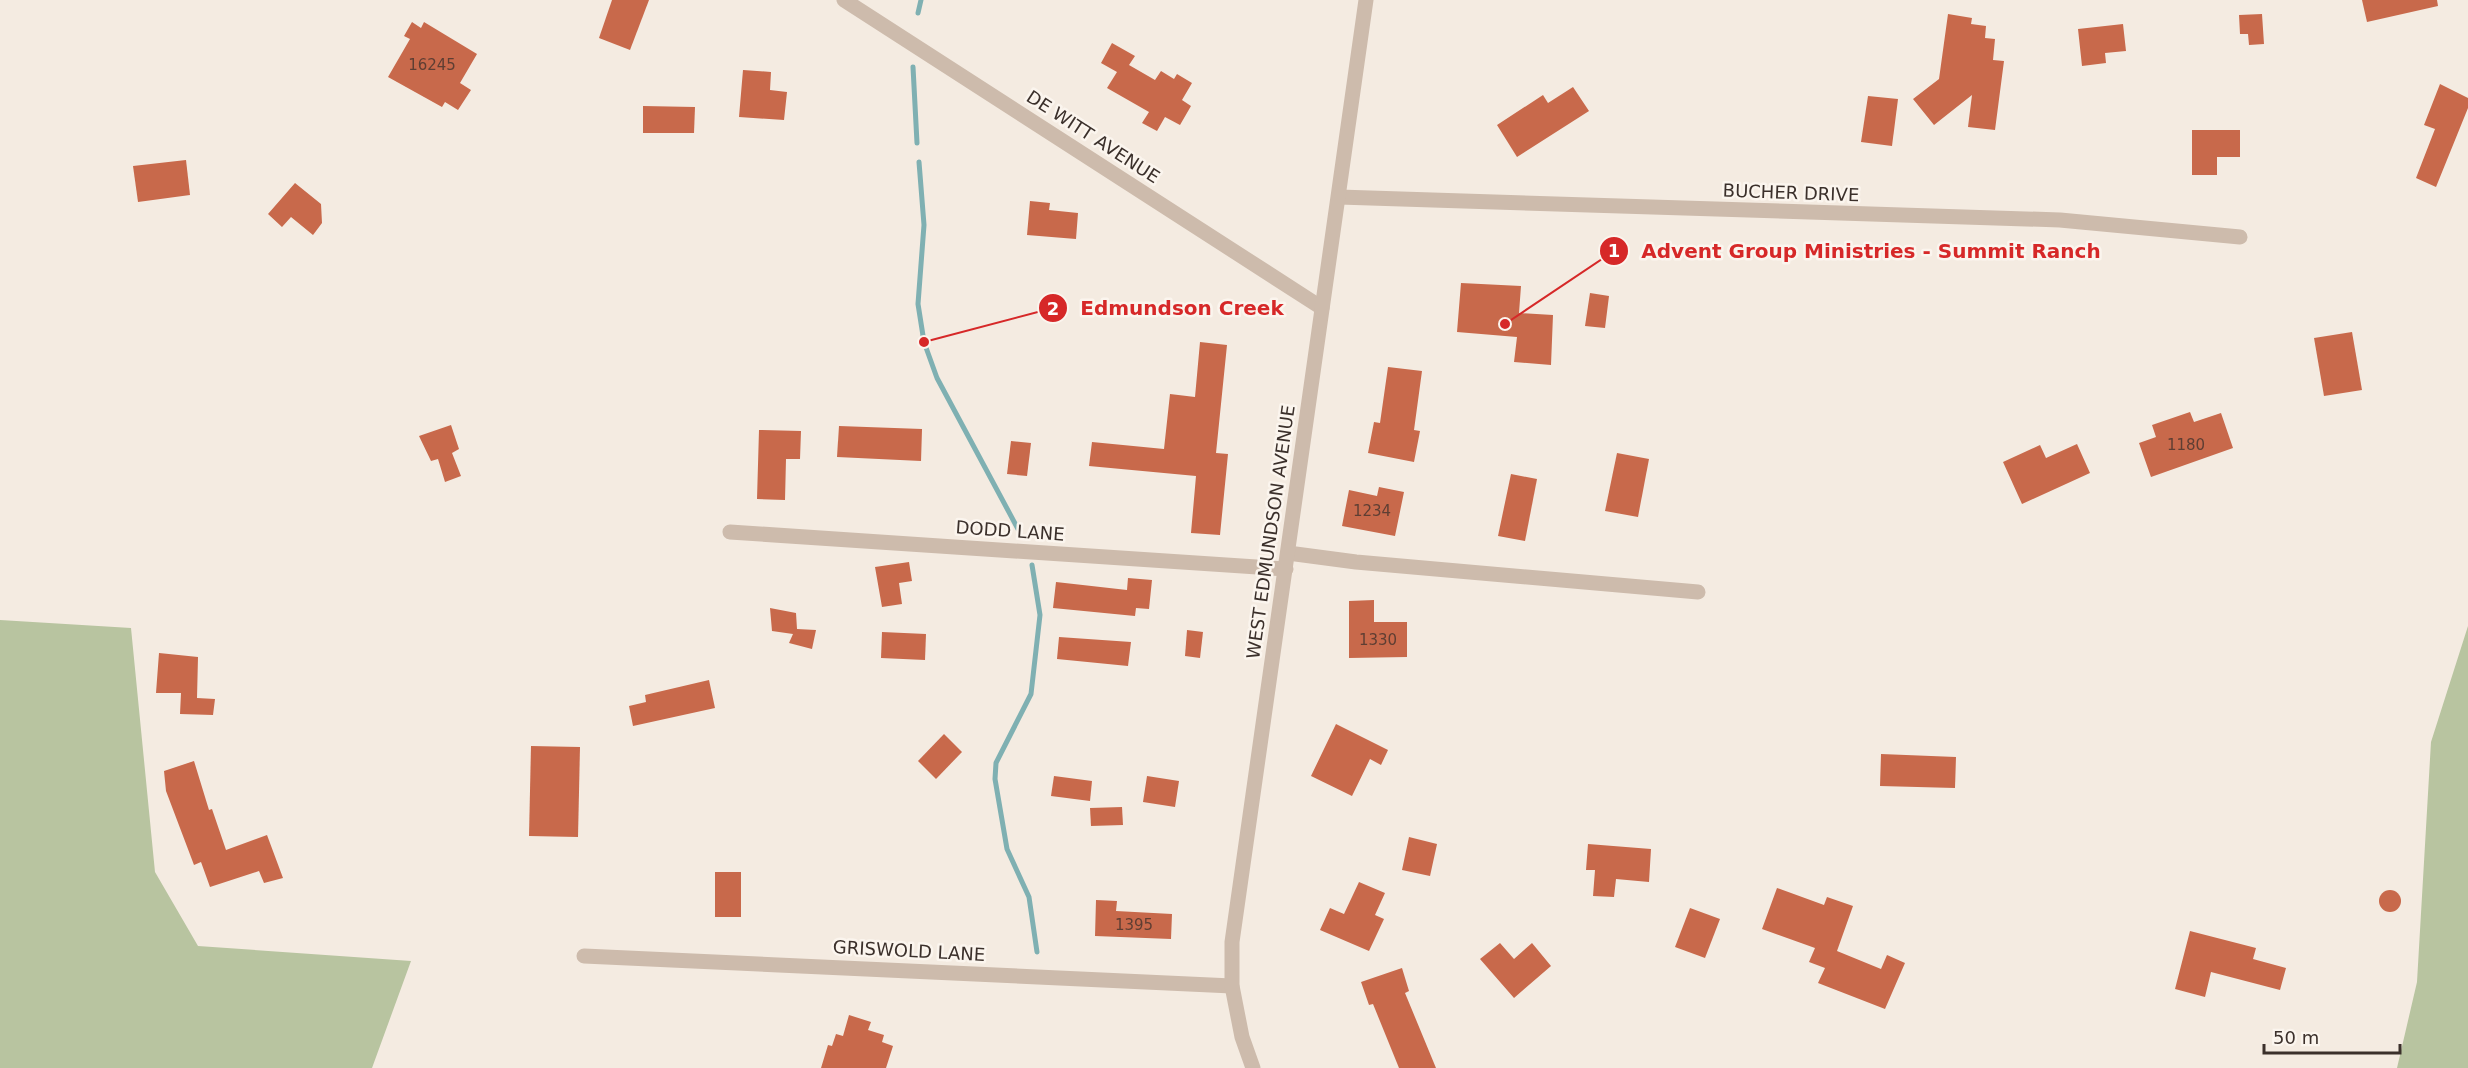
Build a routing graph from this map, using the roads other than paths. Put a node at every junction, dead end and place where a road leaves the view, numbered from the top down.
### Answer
1 (844, 0) edge
2 (1366, 0) edge
3 (1339, 197) junction
4 (2240, 237) dead end
5 (1322, 308) junction
6 (730, 532) dead end
7 (1288, 553) junction
8 (1286, 569) junction
9 (1698, 592) dead end
10 (584, 956) dead end
11 (1232, 986) junction
12 (1253, 1068) edge

1 - 5 street, DE WITT AVENUE
2 - 3 street, WEST EDMUNDSON AVENUE
3 - 4 street, BUCHER DRIVE
3 - 5 street, WEST EDMUNDSON AVENUE
5 - 7 street, WEST EDMUNDSON AVENUE
6 - 8 street, DODD LANE
7 - 8 street, WEST EDMUNDSON AVENUE
7 - 9 street
8 - 11 street, WEST EDMUNDSON AVENUE
10 - 11 street, GRISWOLD LANE
11 - 12 street, WEST EDMUNDSON AVENUE

